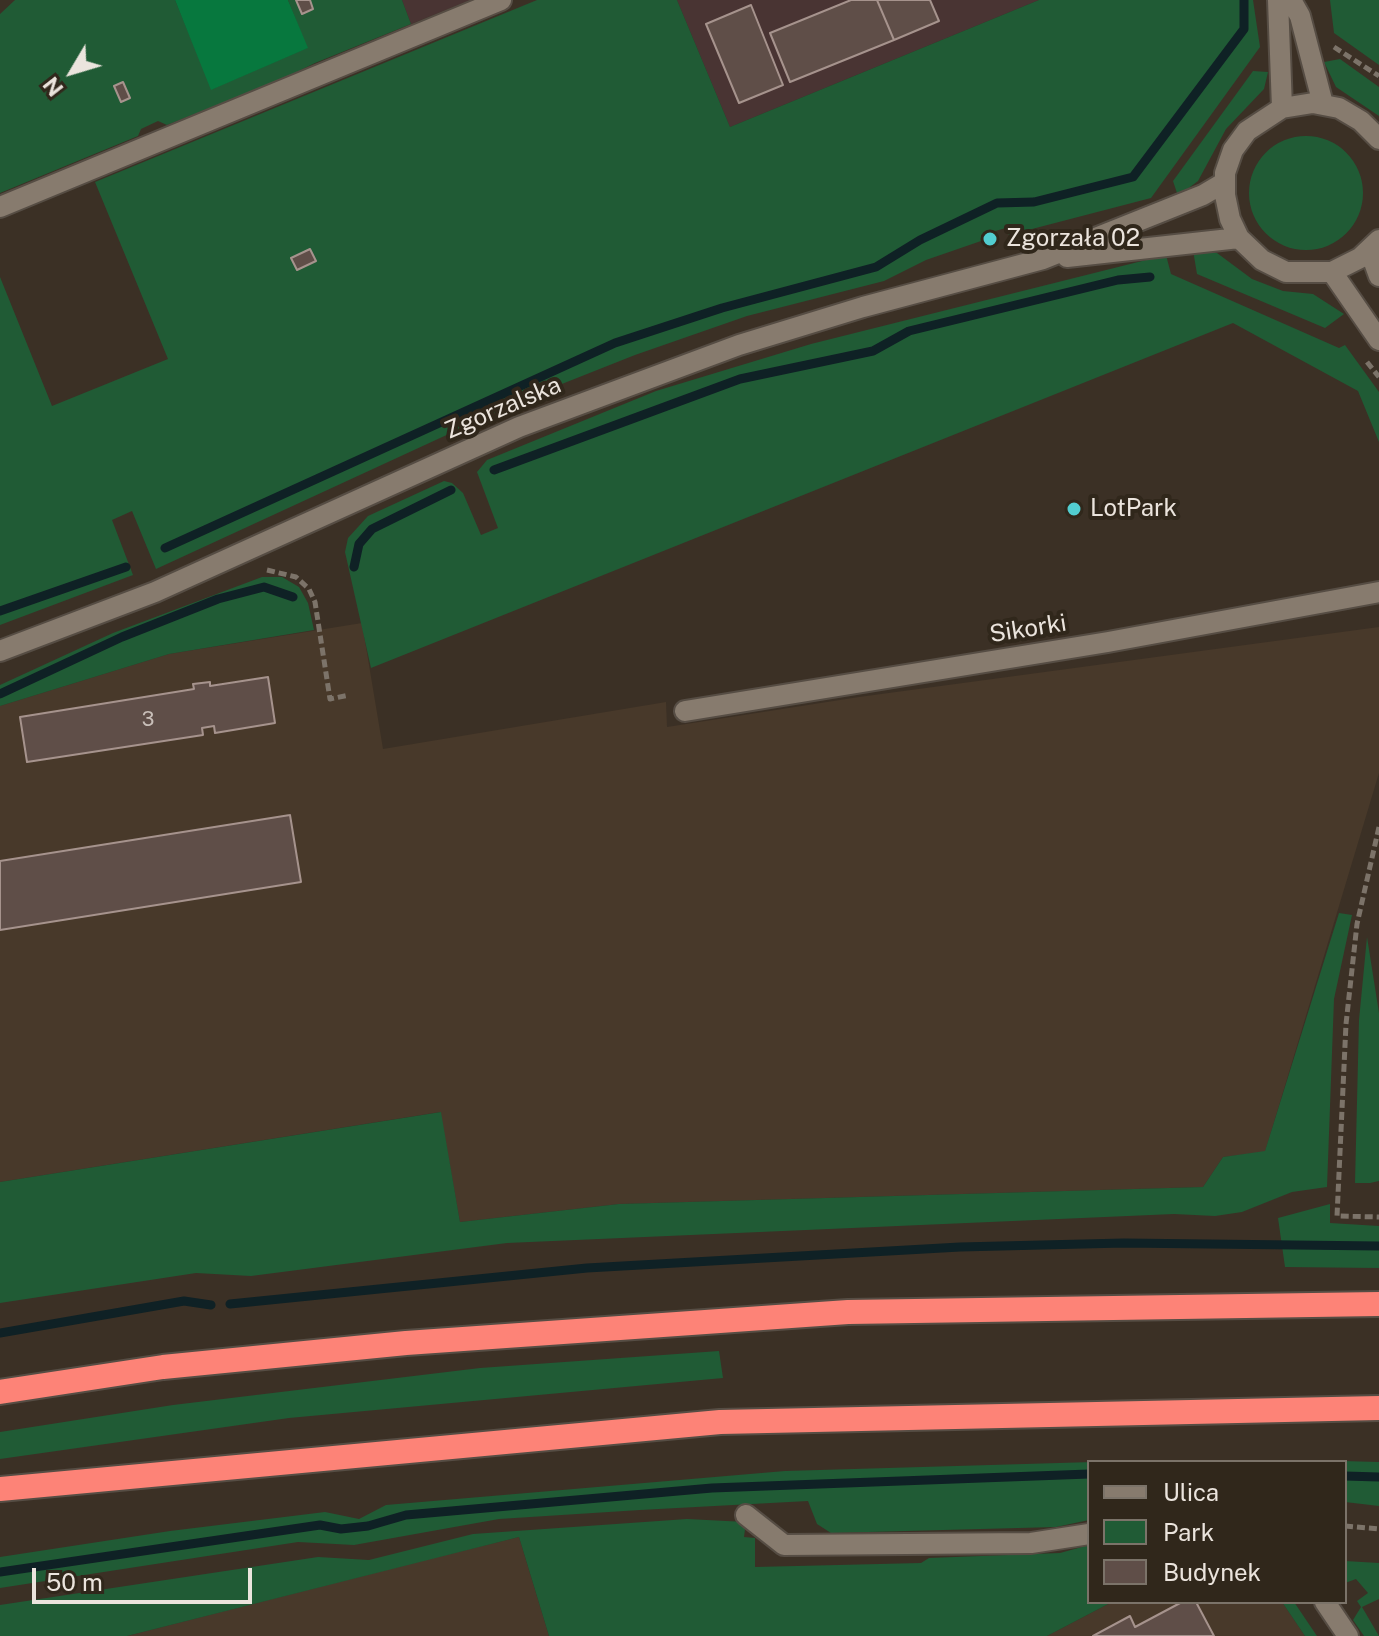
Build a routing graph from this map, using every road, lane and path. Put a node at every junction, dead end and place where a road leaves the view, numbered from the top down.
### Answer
1 (501, 0) edge
2 (1278, 0) edge
3 (1291, 0) edge
4 (1329, 34) dead end
5 (1379, 76) edge
6 (1323, 104) junction
7 (1282, 108) junction
8 (1378, 136) edge
9 (1225, 182) junction
10 (0, 207) edge
11 (1239, 238) junction
12 (1374, 245) edge
13 (1043, 259) junction
14 (1332, 272) junction
15 (1379, 276) edge
16 (1379, 340) edge
17 (1366, 359) dead end
18 (1379, 377) edge
19 (259, 569) dead end
20 (1379, 592) edge
21 (0, 651) edge
22 (349, 695) dead end
23 (685, 711) dead end
24 (1379, 827) edge
25 (1379, 1217) edge
26 (1379, 1304) edge
27 (0, 1392) edge
28 (1379, 1408) edge
29 (36, 1484) junction
30 (0, 1489) edge
31 (0, 1500) edge
32 (746, 1515) dead end
33 (1347, 1526) edge
34 (1379, 1529) edge
35 (1087, 1535) edge
36 (1326, 1604) edge
37 (1348, 1636) edge

1 - 10 street
2 - 7 street
3 - 6 street
4 - 5 path
6 - 7 street
6 - 8 street
7 - 9 street
9 - 11 street
9 - 13 street, Zgorzalska
11 - 13 street, Zgorzalska
11 - 14 street
12 - 14 street
12 - 15 street
13 - 21 street, Zgorzalska
14 - 16 street
17 - 18 path
19 - 22 path
20 - 23 street, Sikorki
24 - 25 path
26 - 27 highway
28 - 29 highway
29 - 30 highway
29 - 31 highway
32 - 35 street
33 - 34 path
36 - 37 street

